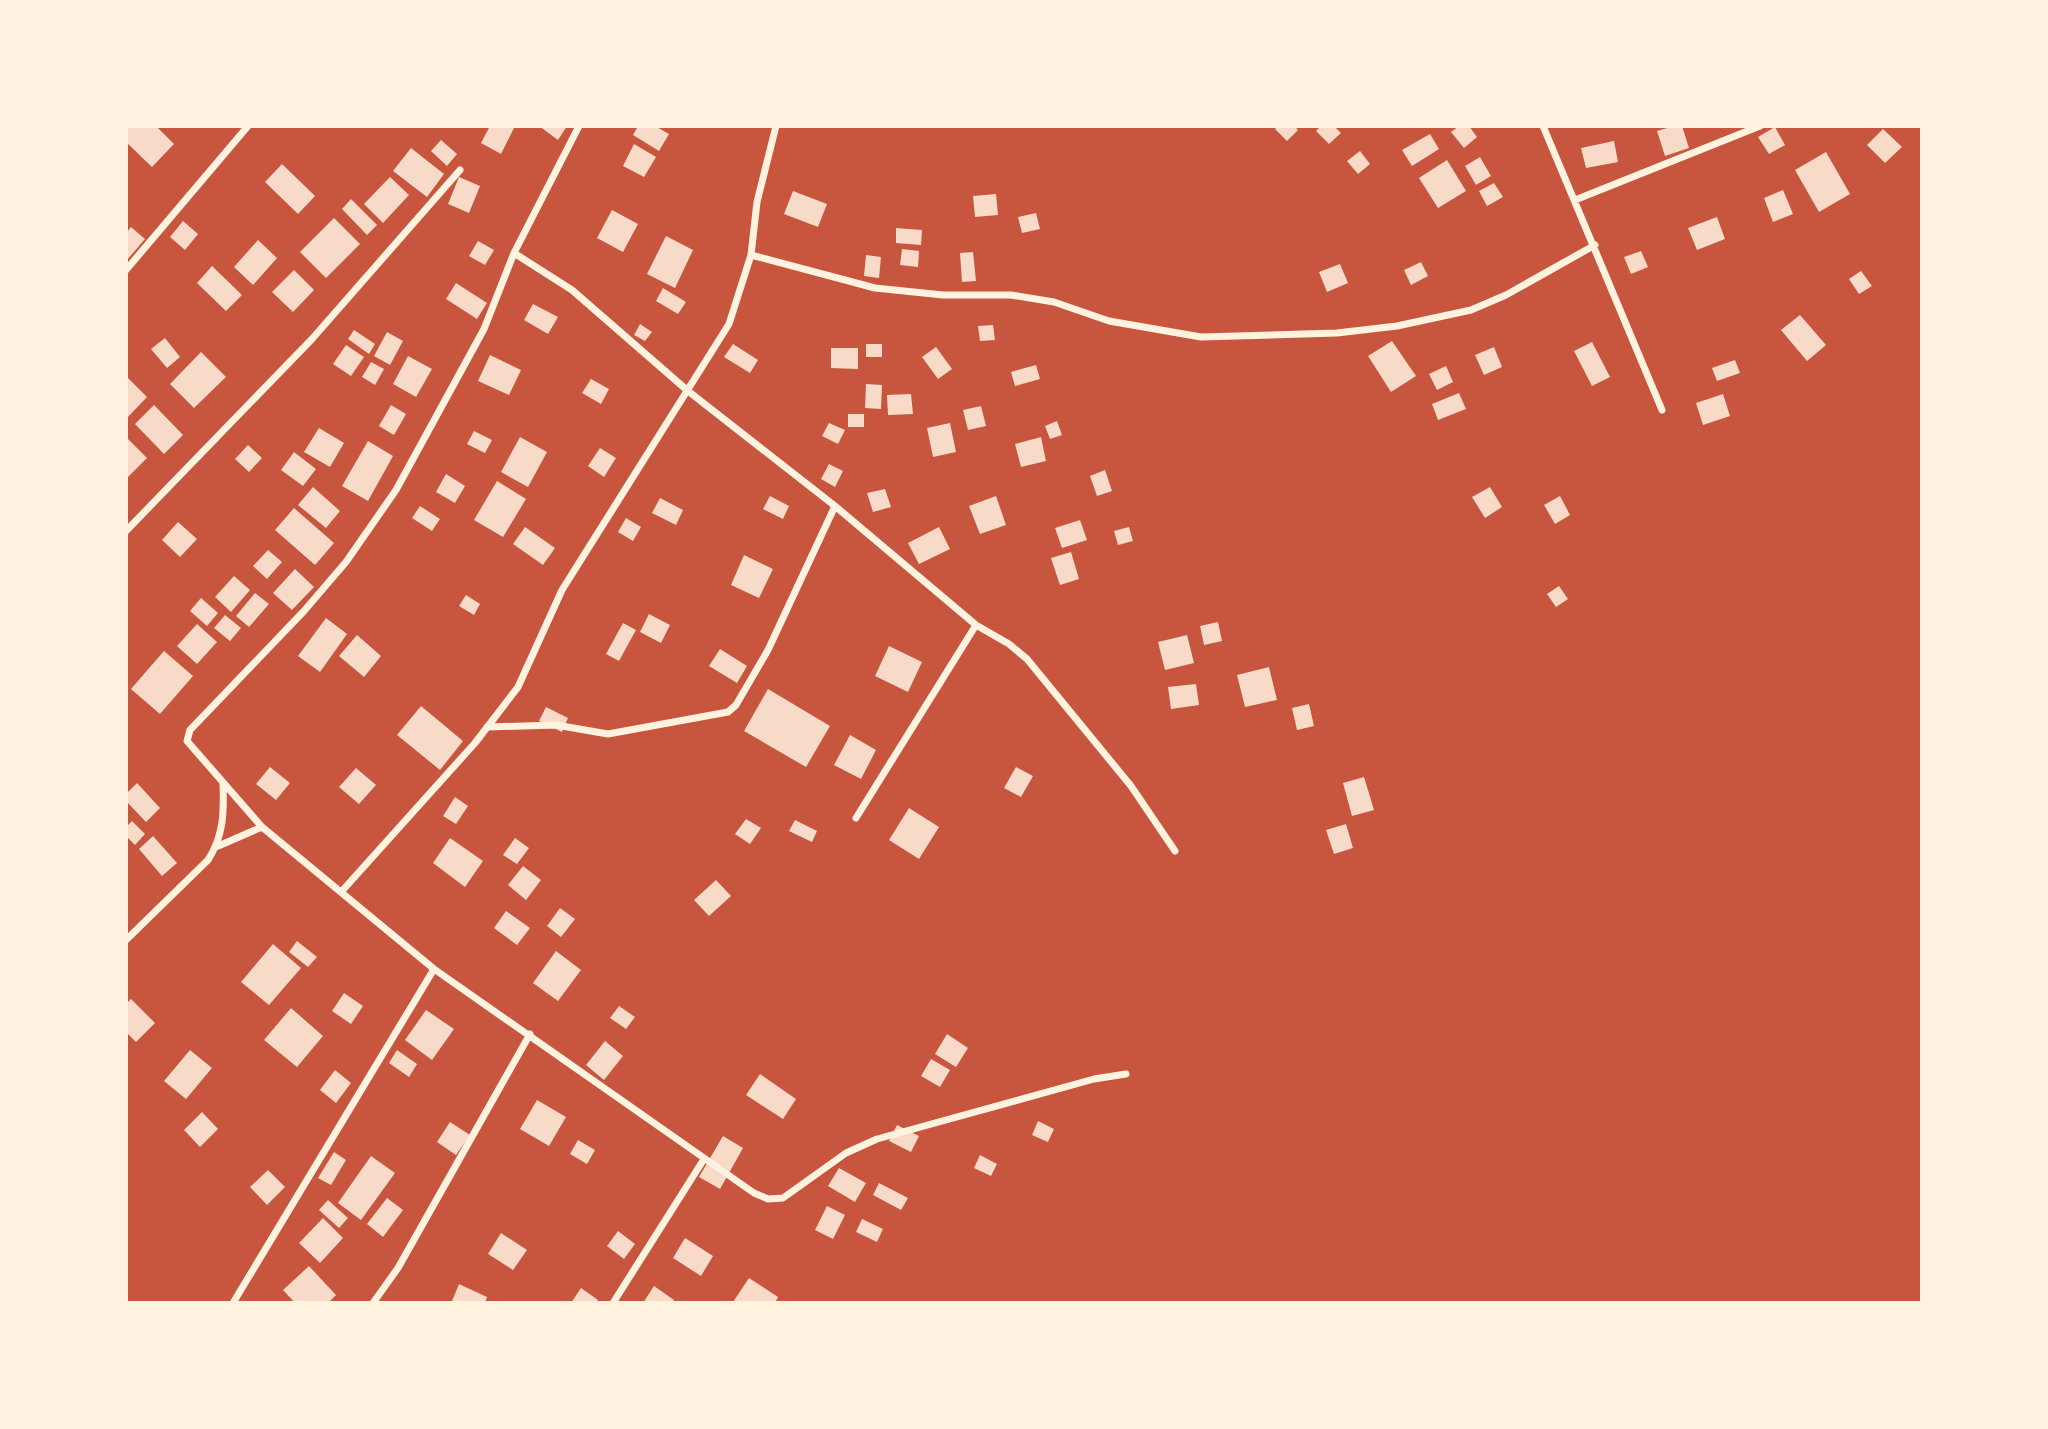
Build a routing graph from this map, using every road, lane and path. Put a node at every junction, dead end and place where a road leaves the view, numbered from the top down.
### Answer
1 (248, 126) edge
2 (579, 126) edge
3 (776, 126) edge
4 (1543, 126) edge
5 (1759, 126) edge
6 (460, 170) dead end
7 (1575, 200) junction
8 (1595, 245) junction
9 (514, 253) junction
10 (751, 255) junction
11 (126, 270) edge
12 (688, 391) junction
13 (1662, 410) dead end
14 (835, 506) junction
15 (126, 531) edge
16 (976, 625) junction
17 (487, 727) junction
18 (223, 783) junction
19 (856, 818) dead end
20 (262, 827) junction
21 (216, 847) junction
22 (1175, 851) dead end
23 (342, 891) junction
24 (126, 940) edge
25 (433, 969) junction
26 (530, 1034) junction
27 (1126, 1074) dead end
28 (704, 1159) junction
29 (233, 1303) edge
30 (373, 1303) edge
31 (613, 1303) edge

1 - 11 street
2 - 9 street
3 - 10 street
4 - 7 street
5 - 7 street
6 - 15 street
7 - 8 street
8 - 10 street
8 - 13 street
9 - 12 street
9 - 18 street
10 - 12 street
12 - 14 street
12 - 17 street
14 - 16 street
14 - 17 street
16 - 19 street
16 - 22 street
17 - 23 street
18 - 20 street
18 - 21 street
20 - 21 street
20 - 23 street
21 - 24 street
23 - 25 street
25 - 26 street
25 - 29 street
26 - 28 street
26 - 30 street
27 - 28 street
28 - 31 street

